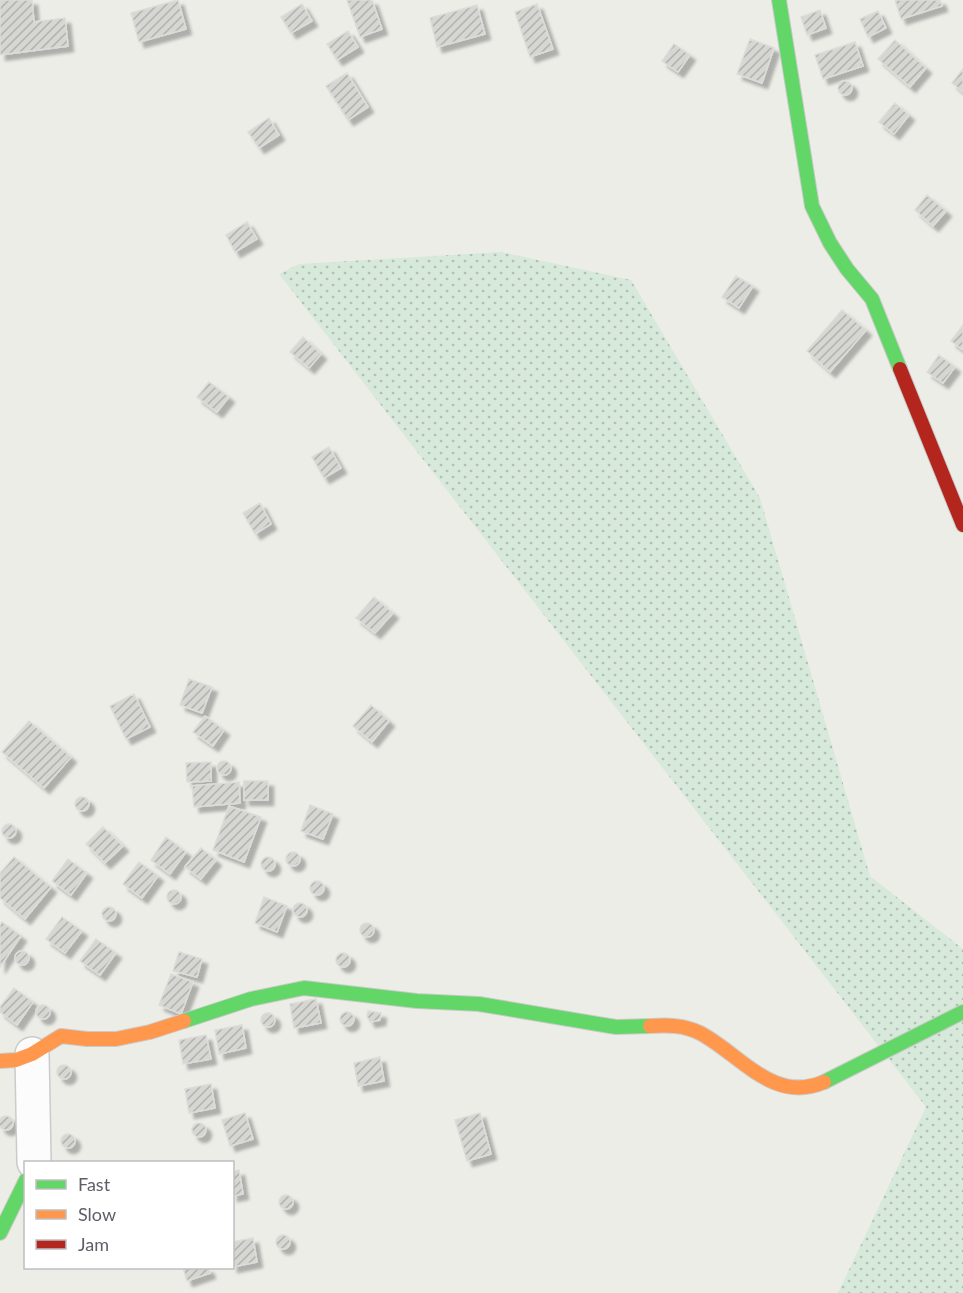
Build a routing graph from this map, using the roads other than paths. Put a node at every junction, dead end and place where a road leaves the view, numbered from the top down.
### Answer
1 (779, 0) edge
2 (963, 525) edge
3 (963, 1012) edge
4 (32, 1054) junction
5 (0, 1061) edge
6 (34, 1161) edge
7 (24, 1184) edge
8 (0, 1233) edge

1 - 2 street
3 - 4 street
4 - 5 street
4 - 6 street
7 - 8 street

